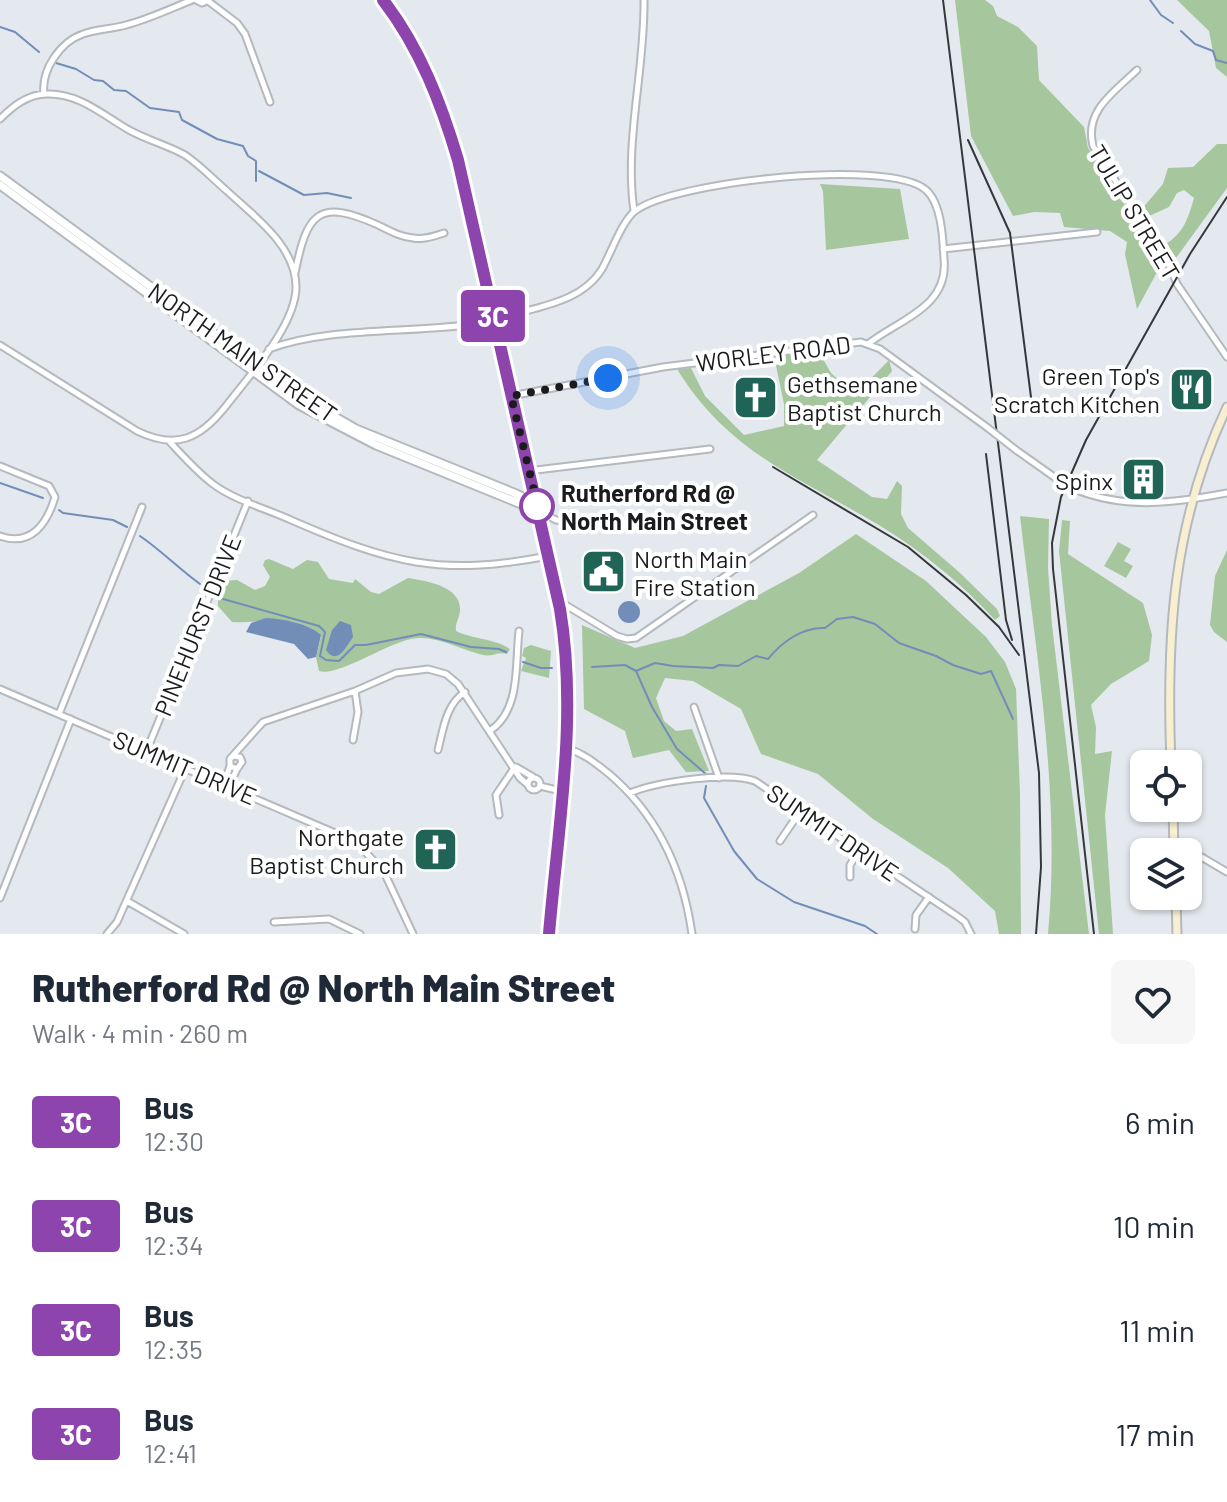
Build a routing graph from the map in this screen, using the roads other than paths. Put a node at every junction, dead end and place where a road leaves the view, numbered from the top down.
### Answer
1 (194, 0) edge
2 (208, 0) edge
3 (383, 0) edge
4 (644, 0) edge
5 (1137, 70) dead end
6 (44, 94) junction
7 (270, 102) dead end
8 (0, 119) edge
9 (0, 176) edge
10 (0, 185) edge
11 (634, 211) junction
12 (1097, 232) dead end
13 (444, 233) dead end
14 (943, 249) junction
15 (102, 257) junction
16 (295, 273) junction
17 (494, 321) junction
18 (481, 323) dead end
19 (868, 344) junction
20 (0, 345) edge
21 (267, 349) junction
22 (1227, 357) edge
23 (254, 369) junction
24 (511, 396) junction
25 (1227, 407) edge
26 (169, 441) junction
27 (710, 449) dead end
28 (0, 466) edge
29 (528, 471) junction
30 (1227, 493) edge
31 (1193, 500) junction
32 (248, 501) junction
33 (142, 507) dead end
34 (539, 511) junction
35 (813, 515) dead end
36 (715, 522) dead end
37 (0, 536) edge
38 (548, 556) junction
39 (558, 600) junction
40 (519, 631) dead end
41 (0, 689) edge
42 (355, 691) junction
43 (465, 692) junction
44 (694, 707) dead end
45 (59, 714) junction
46 (71, 719) junction
47 (491, 730) junction
48 (353, 740) dead end
49 (244, 743) junction
50 (565, 748) junction
51 (147, 750) junction
52 (438, 750) dead end
53 (1171, 750) edge
54 (234, 756) junction
55 (241, 759) junction
56 (186, 767) junction
57 (515, 767) junction
58 (233, 768) junction
59 (533, 777) junction
60 (719, 778) junction
61 (527, 784) junction
62 (226, 785) junction
63 (540, 786) junction
64 (561, 791) junction
65 (630, 793) junction
66 (801, 810) junction
67 (499, 815) dead end
68 (780, 841) dead end
69 (860, 850) junction
70 (1202, 857) edge
71 (1227, 872) edge
72 (850, 877) dead end
73 (929, 897) junction
74 (0, 898) edge
75 (127, 901) junction
76 (1176, 910) edge
77 (274, 922) dead end
78 (409, 926) junction
79 (915, 929) dead end
80 (107, 934) edge
81 (184, 934) edge
82 (360, 934) edge
83 (404, 934) edge
84 (413, 934) edge
85 (549, 934) edge
86 (692, 934) edge
87 (971, 934) edge
88 (1177, 934) edge

1 - 2 street
1 - 6 street
2 - 7 street
3 - 17 street
4 - 11 street
5 - 22 street, TULIP STREET
6 - 8 street
6 - 16 street
9 - 15 street, NORTH MAIN STREET
10 - 15 street, NORTH MAIN STREET
11 - 14 street
11 - 17 street
12 - 14 street
13 - 16 street
14 - 19 street
15 - 23 street, NORTH MAIN STREET
16 - 21 street
17 - 24 street
18 - 21 street
19 - 24 street, WORLEY ROAD
19 - 31 street, WORLEY ROAD, bridge
20 - 26 street
21 - 23 street
23 - 26 street
23 - 34 street, NORTH MAIN STREET
24 - 29 street
25 - 31 main road
26 - 32 street
27 - 29 street
28 - 37 street
29 - 34 street
30 - 31 street, WORLEY ROAD
31 - 53 main road
32 - 38 street
32 - 51 street, PINEHURST DRIVE
33 - 45 street
34 - 36 street
34 - 38 street
35 - 39 street
38 - 39 street
39 - 50 street
40 - 47 street
41 - 45 street, SUMMIT DRIVE
42 - 43 street
42 - 48 street
42 - 49 street
43 - 47 street
43 - 52 street
44 - 60 street
45 - 46 street, SUMMIT DRIVE
46 - 51 street, SUMMIT DRIVE
46 - 74 street
47 - 57 street
49 - 54 street
49 - 55 street
50 - 64 street
50 - 65 street
51 - 56 street, SUMMIT DRIVE
54 - 55 street
54 - 58 street
55 - 58 street
56 - 62 street, SUMMIT DRIVE
56 - 75 street
57 - 59 street
57 - 61 street
57 - 67 street
58 - 62 street
59 - 61 street
59 - 63 street
60 - 65 street, SUMMIT DRIVE
60 - 66 street, SUMMIT DRIVE
61 - 63 street
62 - 78 street, SUMMIT DRIVE
63 - 64 street
64 - 85 street
65 - 86 street
66 - 68 street
66 - 69 street, SUMMIT DRIVE
69 - 72 street
69 - 73 street, SUMMIT DRIVE
70 - 71 street
73 - 79 street
73 - 87 street, SUMMIT DRIVE
75 - 80 street
75 - 81 street
76 - 88 main road
77 - 82 street
78 - 83 street
78 - 84 street, SUMMIT DRIVE

